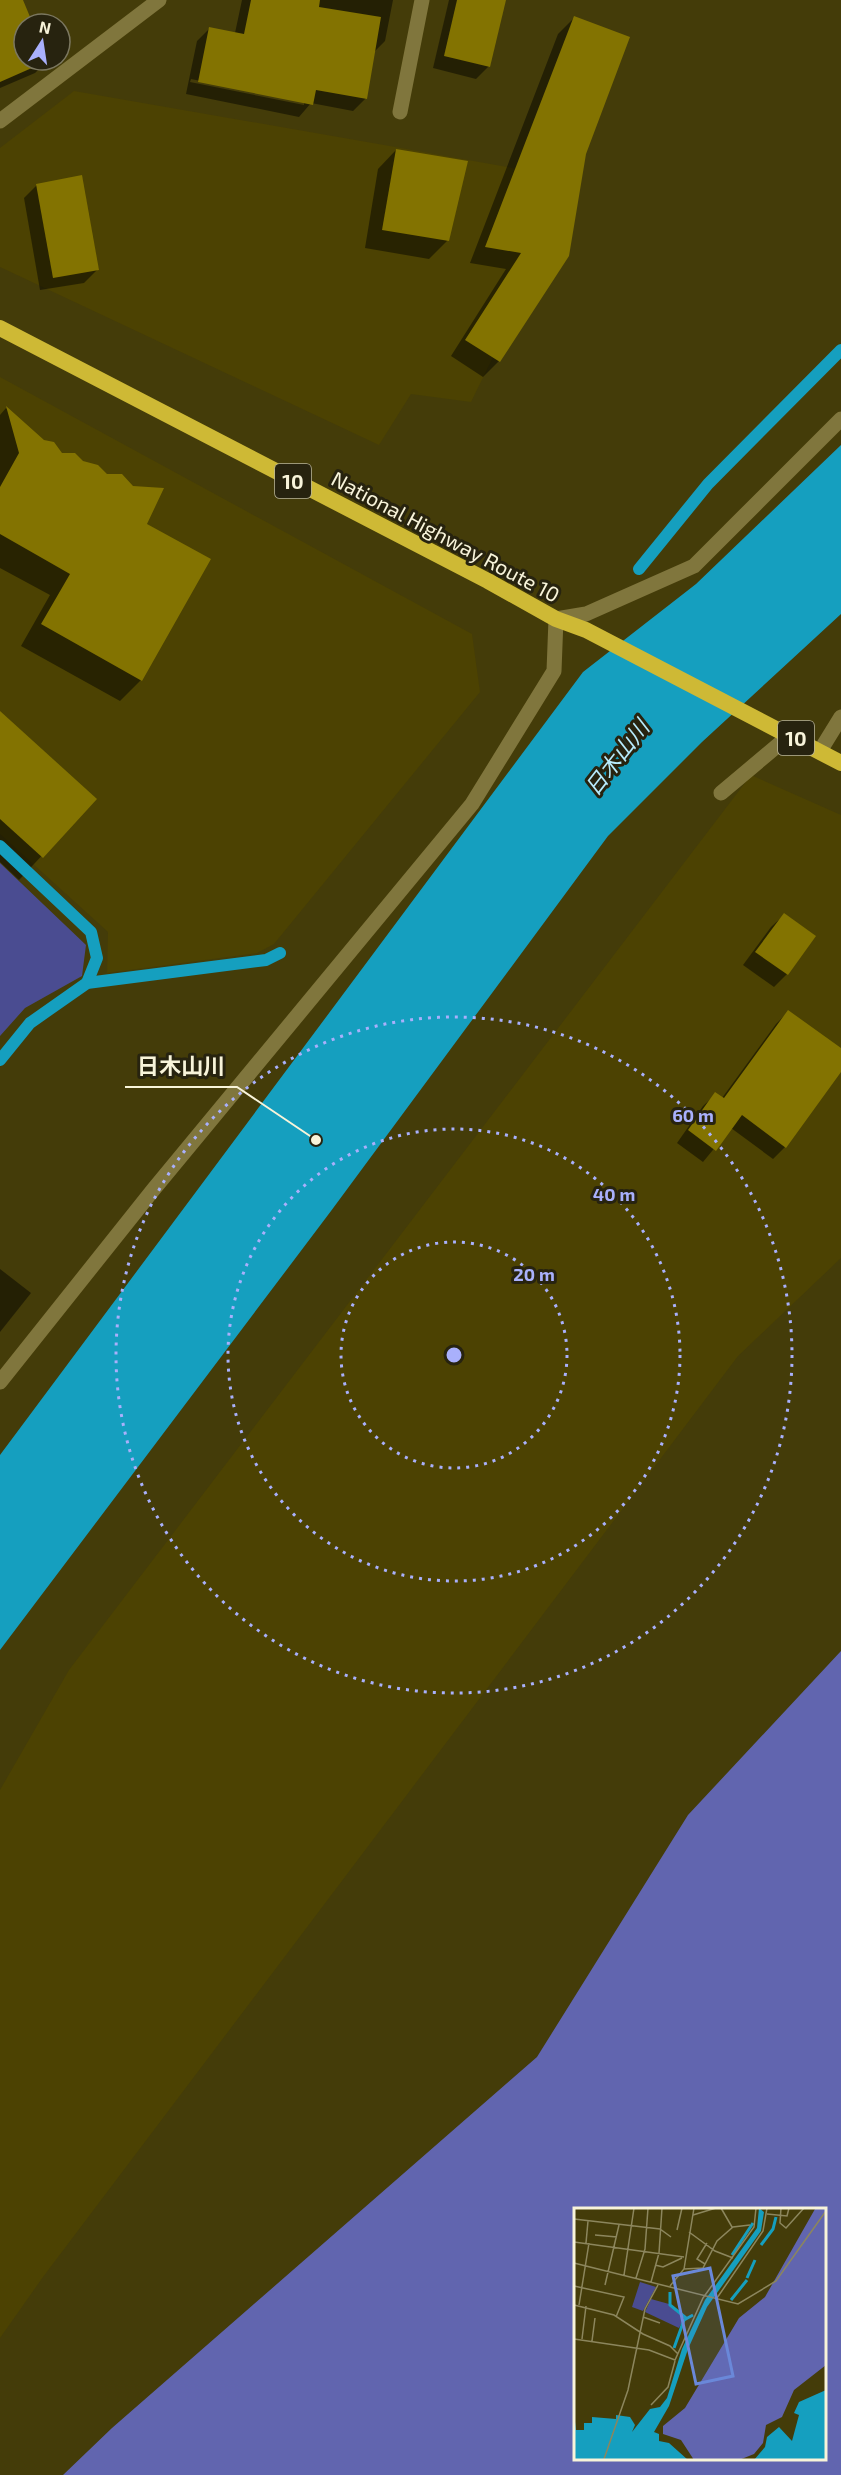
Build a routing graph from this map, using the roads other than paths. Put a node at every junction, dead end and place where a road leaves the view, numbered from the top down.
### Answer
1 (159, 0) edge
2 (422, 0) edge
3 (400, 112) dead end
4 (0, 121) edge
5 (0, 328) edge
6 (841, 419) edge
7 (556, 619) junction
8 (841, 717) edge
9 (790, 735) junction
10 (820, 751) junction
11 (841, 763) edge
12 (721, 793) dead end
13 (0, 1382) edge

1 - 4 street
2 - 3 street
5 - 7 highway, National Highway Route 10 / 10
6 - 7 street
7 - 9 highway, National Highway Route 10 / 10
7 - 13 street
8 - 10 street
9 - 10 highway, National Highway Route 10 / 10
9 - 12 street
10 - 11 highway, National Highway Route 10 / 10

